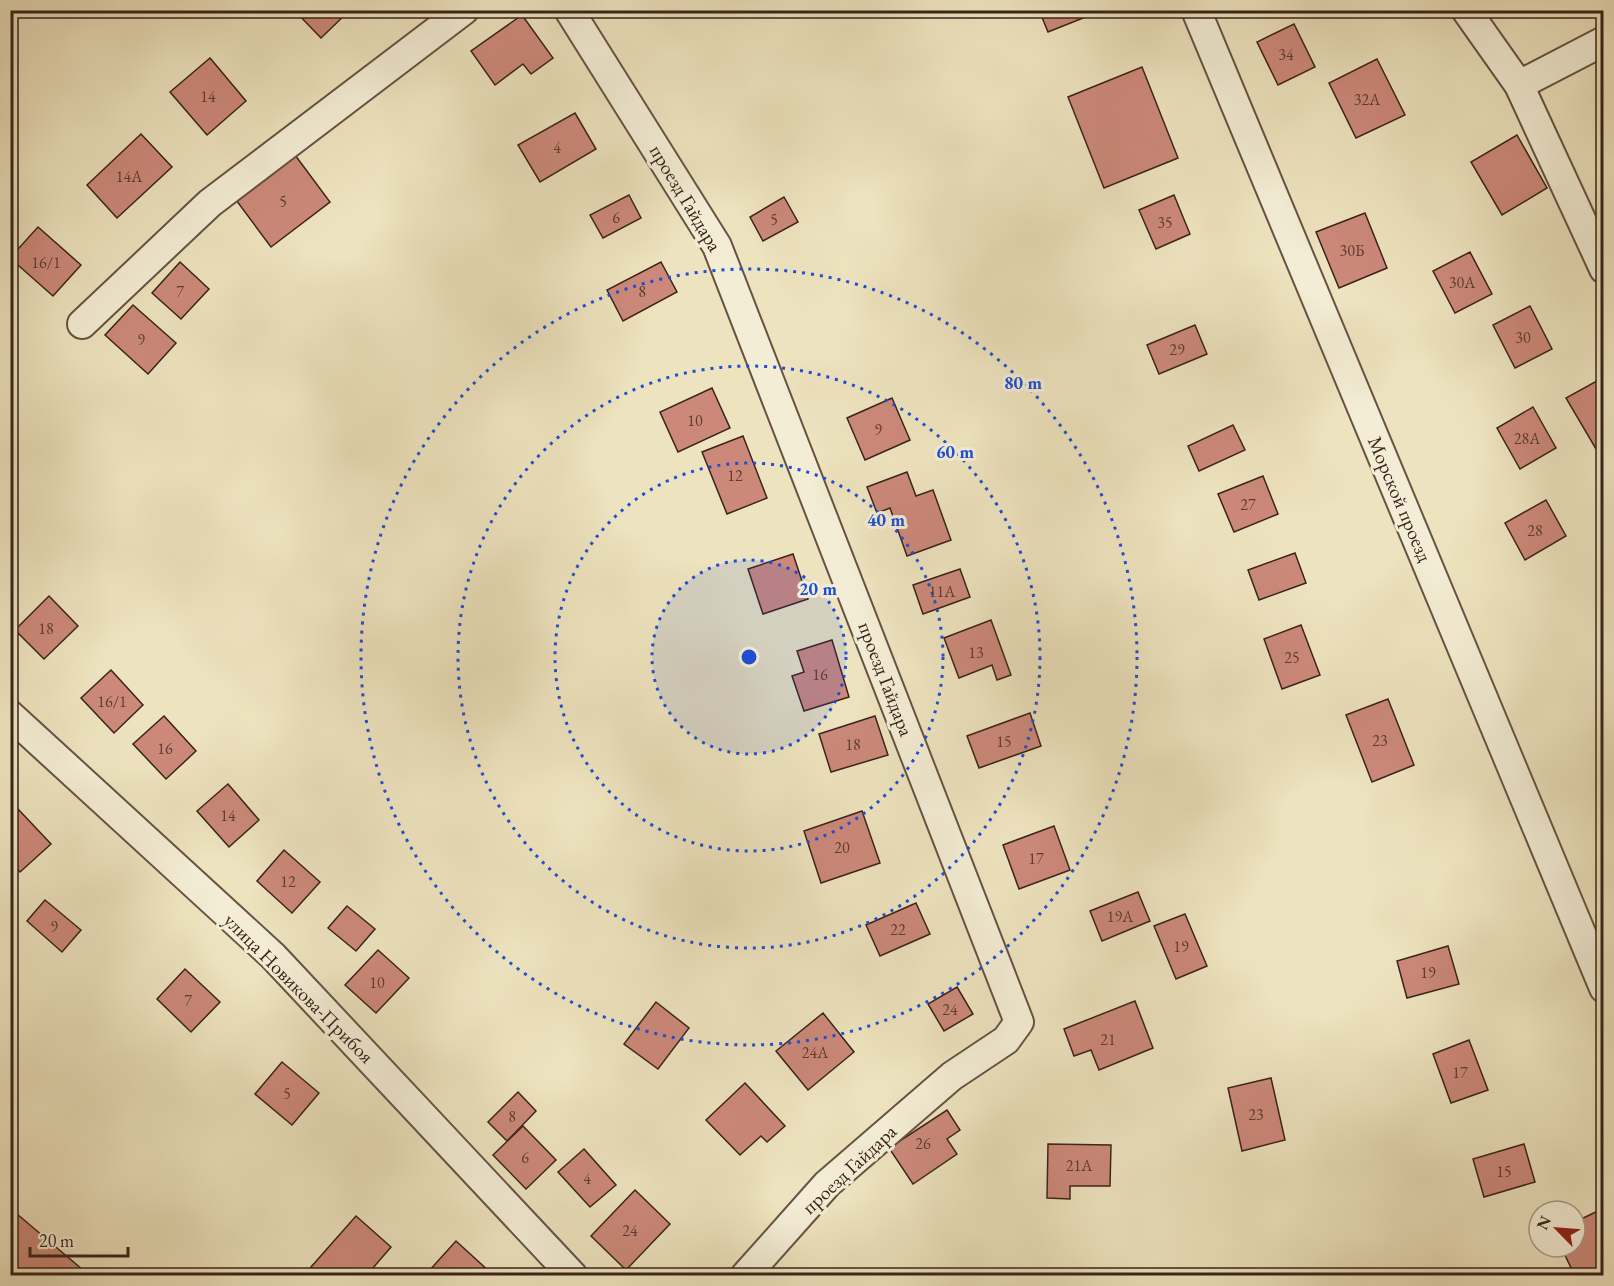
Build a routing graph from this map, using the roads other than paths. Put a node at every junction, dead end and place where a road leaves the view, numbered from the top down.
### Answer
1 (464, 10) edge
2 (569, 10) edge
3 (1196, 10) edge
4 (1466, 10) edge
5 (1604, 41) edge
6 (1519, 85) junction
7 (1604, 269) edge
8 (82, 324) dead end
9 (10, 715) edge
10 (1604, 988) edge
11 (573, 1275) edge
12 (745, 1275) edge

1 - 8 street
2 - 12 street, проезд Гайдара
3 - 10 street, Морской проезд
4 - 6 street
5 - 6 street
6 - 7 street
9 - 11 street, улица Новикова-Прибоя

